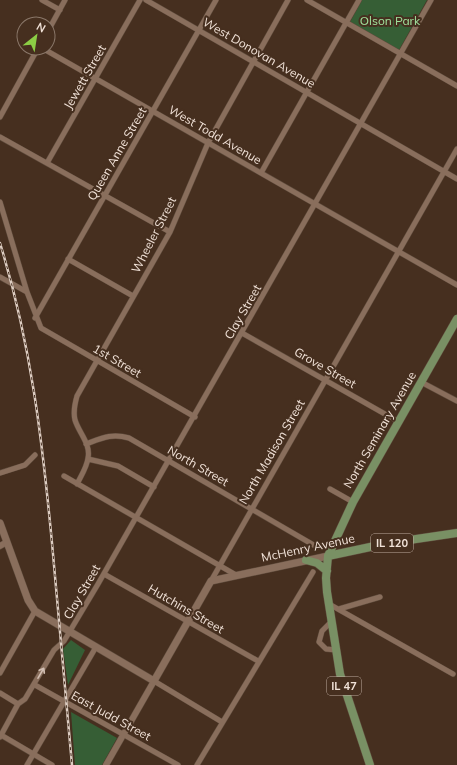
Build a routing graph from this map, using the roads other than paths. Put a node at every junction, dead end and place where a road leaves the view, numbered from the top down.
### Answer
1 (42, 0) edge
2 (65, 0) edge
3 (140, 0) edge
4 (146, 0) edge
5 (216, 0) edge
6 (288, 0) edge
7 (307, 0) edge
8 (359, 0) edge
9 (431, 0) edge
10 (60, 10) junction
11 (56, 17) edge
12 (346, 23) junction
13 (199, 30) junction
14 (400, 55) junction
15 (34, 56) edge
16 (56, 56) edge
17 (254, 62) junction
18 (96, 78) junction
19 (457, 86) edge
20 (307, 93) junction
21 (153, 111) junction
22 (0, 117) edge
23 (361, 124) junction
24 (0, 137) edge
25 (208, 142) junction
26 (457, 149) edge
27 (47, 163) junction
28 (444, 172) junction
29 (262, 173) junction
30 (457, 179) edge
31 (105, 195) junction
32 (0, 202) edge
33 (316, 204) junction
34 (170, 232) junction
35 (399, 251) junction
36 (68, 259) junction
37 (0, 277) edge
38 (457, 285) edge
39 (27, 292) junction
40 (133, 296) junction
41 (35, 318) junction
42 (457, 319) edge
43 (242, 333) junction
44 (96, 361) junction
45 (326, 380) junction
46 (421, 382) junction
47 (457, 401) edge
48 (194, 417) junction
49 (398, 422) junction
50 (86, 444) junction
51 (35, 455) dead end
52 (88, 459) junction
53 (169, 461) junction
54 (0, 473) edge
55 (64, 476) dead end
56 (77, 484) junction
57 (154, 487) junction
58 (330, 489) dead end
59 (353, 502) junction
60 (252, 509) junction
61 (136, 518) junction
62 (0, 522) edge
63 (457, 533) edge
64 (334, 539) junction
65 (4, 544) edge
66 (317, 546) dead end
67 (352, 551) junction
68 (328, 556) junction
69 (306, 560) junction
70 (220, 566) junction
71 (327, 571) junction
72 (313, 572) dead end
73 (104, 574) junction
74 (236, 575) junction
75 (211, 581) junction
76 (380, 597) dead end
77 (329, 604) junction
78 (339, 609) junction
79 (35, 611) junction
80 (188, 621) junction
81 (331, 622) junction
82 (70, 632) junction
83 (96, 647) junction
84 (336, 650) junction
85 (258, 661) junction
86 (0, 673) edge
87 (453, 674) dead end
88 (154, 681) junction
89 (35, 685) junction
90 (0, 693) edge
91 (65, 702) junction
92 (18, 704) junction
93 (222, 722) junction
94 (123, 734) junction
95 (0, 736) edge
96 (34, 754) junction
97 (28, 765) edge
98 (52, 765) edge
99 (106, 765) edge
100 (178, 765) edge
101 (197, 765) edge
102 (370, 765) edge

1 - 10 street
2 - 10 street
3 - 18 street, Jewett Street
4 - 13 street, West Donovan Avenue
5 - 13 street, Queen Anne Street
6 - 17 street, Wheeler Street
7 - 12 street
8 - 12 street
9 - 14 street, Clay Street
10 - 11 street
12 - 14 street
12 - 20 street
13 - 17 street, West Donovan Avenue
13 - 21 street, Queen Anne Street
14 - 19 street
14 - 23 street, Clay Street
15 - 22 street
16 - 18 street, West Todd Avenue
17 - 20 street, West Donovan Avenue
17 - 25 street, Wheeler Street
18 - 21 street, West Todd Avenue
18 - 27 street, Jewett Street
20 - 23 street, West Donovan Avenue
20 - 29 street
21 - 25 street, West Todd Avenue
21 - 31 street, Queen Anne Street
23 - 28 street, West Donovan Avenue
23 - 33 street, Clay Street
24 - 27 street
25 - 29 street, West Todd Avenue
25 - 34 street, Wheeler Street
26 - 28 street, North Madison Street
27 - 31 street
28 - 30 street, West Donovan Avenue
28 - 35 street, North Madison Street
29 - 33 street, West Todd Avenue
31 - 34 street
31 - 36 street, Queen Anne Street
32 - 39 street
33 - 35 street, West Todd Avenue
33 - 43 street, Clay Street
34 - 40 street, Wheeler Street
35 - 38 street, West Todd Avenue
35 - 45 street, North Madison Street
36 - 40 street
36 - 41 street, Queen Anne Street
37 - 39 street
39 - 41 street
40 - 44 street, Wheeler Street
41 - 44 street, 1st Street
42 - 46 main road, North Seminary Avenue / IL 47
43 - 45 street, Grove Street
43 - 48 street, Clay Street
44 - 48 street, 1st Street
44 - 50 street, Wheeler Street
45 - 49 street, Grove Street
45 - 60 street, North Madison Street
46 - 47 street
46 - 49 main road, North Seminary Avenue / IL 47
48 - 53 street, Clay Street
49 - 59 main road, North Seminary Avenue / IL 47
50 - 52 street, Wheeler Street
50 - 53 street, North Street
51 - 54 street
52 - 56 street
52 - 57 street
53 - 57 street, Clay Street
53 - 60 street, North Street
55 - 56 street
56 - 61 street
57 - 61 street, Clay Street
58 - 59 street
59 - 64 main road, North Seminary Avenue / IL 47
60 - 66 street, North Street
60 - 70 street, North Madison Street
61 - 70 street
61 - 73 street, Clay Street
62 - 65 main road
63 - 67 main road, McHenry Avenue / IL 120
64 - 67 main road
64 - 68 main road, North Seminary Avenue / IL 47
65 - 79 main road
67 - 68 main road, McHenry Avenue / IL 120
68 - 69 main road, McHenry Avenue / IL 120
68 - 71 main road, IL 47
69 - 71 main road
69 - 74 main road, McHenry Avenue / IL 120
70 - 74 street
70 - 75 street, North Madison Street
71 - 77 main road, IL 47
72 - 85 street
73 - 80 street, Hutchins Street
73 - 82 street, Clay Street
74 - 75 main road, McHenry Avenue / IL 120
75 - 80 main road, North Madison Street
76 - 78 street
77 - 78 street
77 - 81 main road, IL 47
78 - 87 street
79 - 82 main road
79 - 86 street
80 - 85 street, Hutchins Street
80 - 88 main road, North Madison Street
81 - 84 main road, IL 47
81 - 84 street
82 - 83 main road
89 -> 82 street, Clay Street
83 - 88 main road
83 - 91 street
84 - 102 main road, IL 47
85 - 93 street
88 - 93 street
88 - 94 street, North Madison Street
89 - 91 street, East Judd Street
89 - 92 street, Clay Street
90 - 92 street
91 - 94 street, East Judd Street
91 - 96 street
92 - 95 street, Clay Street
93 - 101 street
94 - 99 street, North Madison Street
94 - 100 street, East Judd Street
95 - 96 street
96 - 97 street
96 - 98 street

